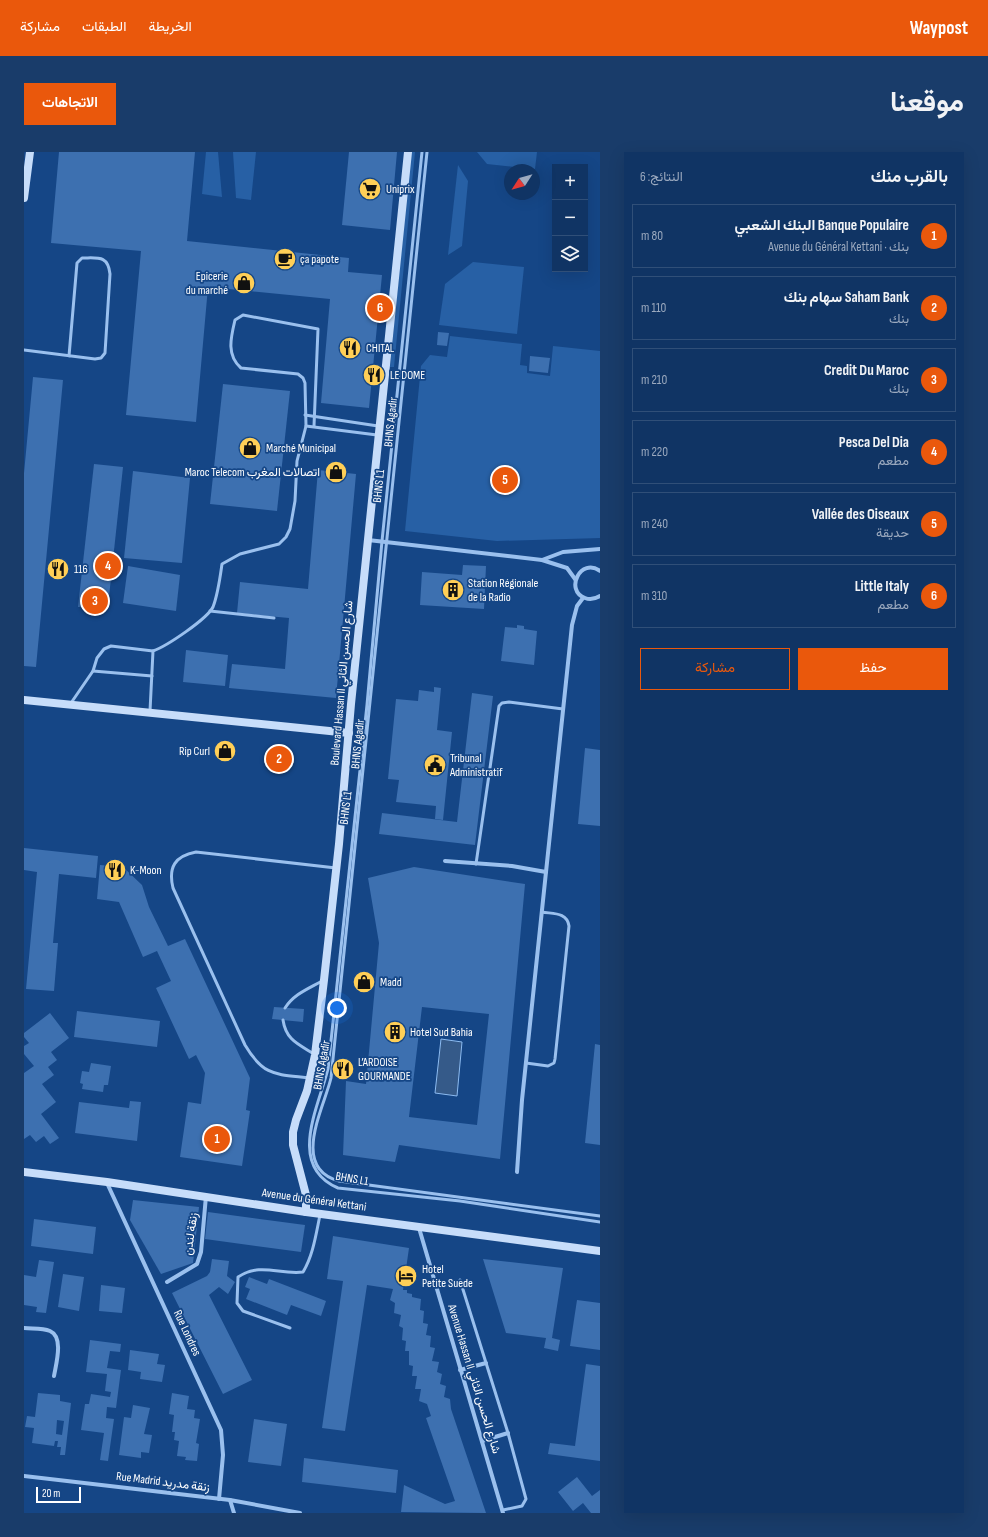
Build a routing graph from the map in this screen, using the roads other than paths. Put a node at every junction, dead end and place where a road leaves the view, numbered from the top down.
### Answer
1 (30, 152) edge
2 (408, 152) edge
3 (422, 152) edge
4 (427, 152) edge
5 (24, 198) edge
6 (24, 350) edge
7 (69, 356) junction
8 (305, 415) junction
9 (315, 416) junction
10 (306, 426) junction
11 (314, 426) junction
12 (380, 426) junction
13 (379, 435) junction
14 (368, 540) junction
15 (384, 542) junction
16 (600, 549) edge
17 (542, 560) junction
18 (599, 570) edge
19 (575, 579) junction
20 (584, 598) junction
21 (599, 598) edge
22 (210, 611) junction
23 (274, 618) dead end
24 (153, 651) junction
25 (93, 671) junction
26 (152, 676) junction
27 (24, 700) edge
28 (69, 705) junction
29 (563, 709) junction
30 (150, 713) junction
31 (349, 733) junction
32 (445, 861) dead end
33 (476, 864) junction
34 (336, 868) junction
35 (546, 872) junction
36 (542, 912) junction
37 (324, 980) junction
38 (285, 1008) dead end
39 (283, 1020) dead end
40 (315, 1056) junction
41 (526, 1063) junction
42 (310, 1078) junction
43 (24, 1172) edge
44 (517, 1172) dead end
45 (107, 1182) junction
46 (206, 1196) junction
47 (306, 1212) junction
48 (320, 1214) junction
49 (600, 1216) edge
50 (600, 1222) edge
51 (419, 1227) junction
52 (600, 1251) edge
53 (460, 1280) dead end
54 (167, 1282) dead end
55 (24, 1328) edge
56 (290, 1328) dead end
57 (486, 1362) junction
58 (460, 1370) junction
59 (54, 1376) dead end
60 (508, 1433) junction
61 (482, 1441) junction
62 (24, 1476) edge
63 (219, 1499) junction
64 (230, 1500) junction
65 (277, 1508) junction
66 (503, 1512) edge
67 (234, 1513) edge
68 (272, 1513) edge
69 (300, 1513) edge

1 - 5 street
2 - 12 street, Boulevard Hassan II شارع الحسن الثاني
3 - 15 lane, BHNS L1
4 - 15 lane, BHNS Agadir
6 - 7 lane
7 - 7 lane
8 - 9 lane
8 - 9 lane
8 - 10 lane
9 - 11 lane
9 - 12 lane
10 - 11 lane
10 - 22 lane
11 - 13 lane
12 - 13 street, Boulevard Hassan II شارع الحسن الثاني
13 - 14 street, Boulevard Hassan II شارع الحسن الثاني
14 - 15 street
14 - 31 street, Boulevard Hassan II شارع الحسن الثاني
15 - 17 street
15 - 49 lane, BHNS Agadir
15 - 50 lane, BHNS L1
16 - 17 street
17 - 19 street
18 - 19 street
19 - 20 street
20 - 21 street
20 - 29 street
22 - 23 lane
22 - 24 lane
24 - 25 lane
24 - 26 lane
25 - 26 lane
25 - 28 lane
26 - 30 lane
27 - 28 street
28 - 30 street
29 - 33 lane
29 - 35 street
30 - 31 street
31 - 34 street, Boulevard Hassan II شارع الحسن الثاني
32 - 33 street
33 - 35 street
34 - 37 street, Boulevard Hassan II شارع الحسن الثاني
34 - 42 lane
35 - 36 street
36 - 41 street
36 - 41 lane
37 - 38 lane
37 - 40 street, Boulevard Hassan II شارع الحسن الثاني
39 - 40 lane
40 - 42 street, Boulevard Hassan II شارع الحسن الثاني
41 - 44 street
42 - 47 street, Boulevard Hassan II شارع الحسن الثاني
43 - 45 street, Avenue du Général Kettani
45 - 46 street, Avenue du Général Kettani
45 - 63 street, Rue Londres
46 - 47 street, Avenue du Général Kettani
46 - 54 street, زنقة لندن
47 - 48 street, Avenue du Général Kettani
48 - 51 street, Avenue du Général Kettani
48 - 56 lane
51 - 52 street, Avenue du Général Kettani
51 - 58 street, Avenue Hassan II شارع الحسن الثاني
53 - 57 lane
55 - 59 street
57 - 58 street
57 - 60 lane
58 - 61 street, Avenue Hassan II شارع الحسن الثاني
60 - 61 street
60 - 66 lane
61 - 66 street, Avenue Hassan II شارع الحسن الثاني
62 - 63 street, Rue Madrid زنقة مدريد
63 - 64 street, Rue Madrid زنقة مدريد
64 - 65 street, Rue Madrid زنقة مدريد
64 - 67 street
65 - 68 street
65 - 69 street, Rue Madrid زنقة مدريد

